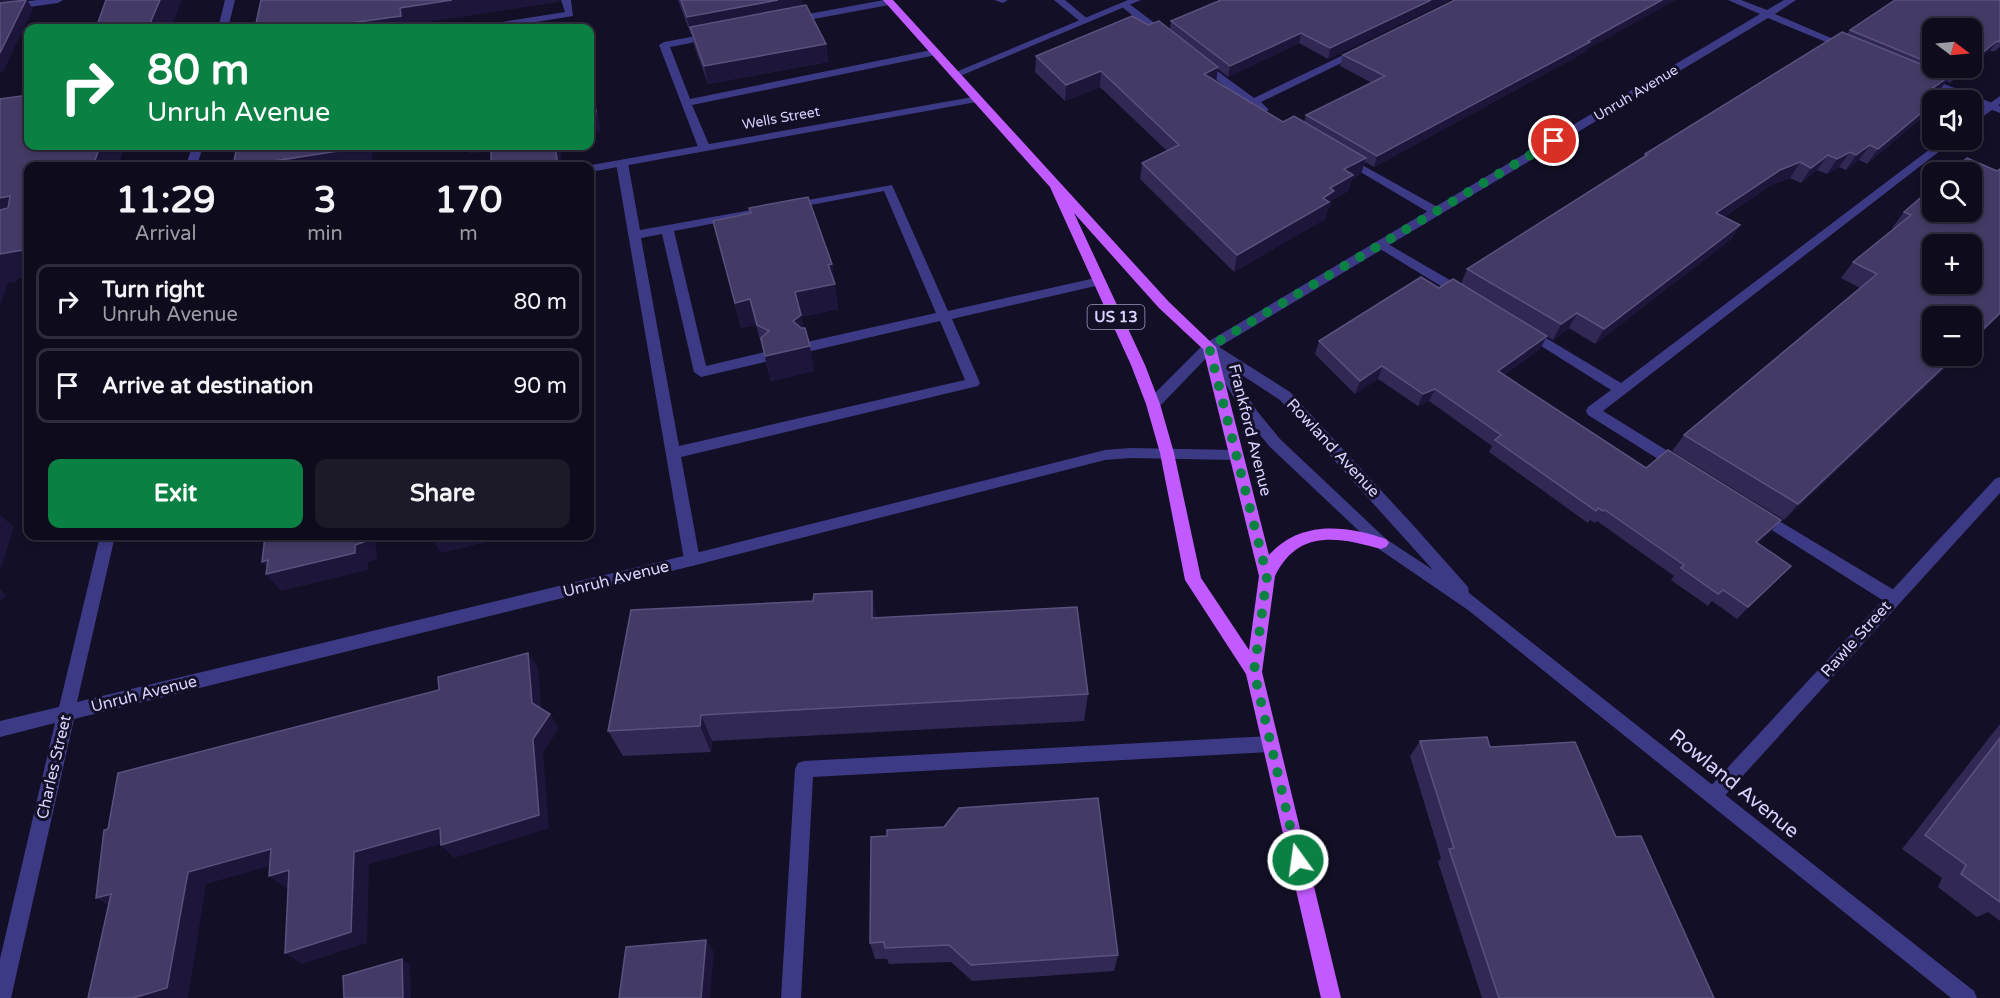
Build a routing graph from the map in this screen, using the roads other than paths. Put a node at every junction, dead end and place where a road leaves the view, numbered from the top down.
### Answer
1 (58, 0) edge
2 (230, 0) edge
3 (566, 0) edge
4 (1059, 0) edge
5 (1733, 0) edge
6 (1791, 0) edge
7 (888, 1) edge
8 (1131, 2) edge
9 (0, 8) edge
10 (1767, 14) junction
11 (1085, 21) junction
12 (777, 23) edge
13 (224, 24) edge
14 (508, 24) edge
15 (721, 34) edge
16 (1170, 40) edge
17 (1367, 46) edge
18 (936, 52) junction
19 (1863, 53) edge
20 (1188, 54) edge
21 (956, 74) junction
22 (1916, 75) edge
23 (978, 99) junction
24 (1251, 103) junction
25 (686, 104) junction
26 (1997, 105) edge
27 (1272, 115) edge
28 (1982, 115) edge
29 (704, 147) junction
30 (1935, 150) edge
31 (1334, 151) edge
32 (622, 163) junction
33 (594, 168) edge
34 (1055, 184) junction
35 (1437, 212) junction
36 (667, 229) junction
37 (635, 235) junction
38 (1381, 244) junction
39 (1100, 281) junction
40 (1471, 299) edge
41 (943, 315) junction
42 (1511, 323) edge
43 (807, 347) edge
44 (1209, 347) junction
45 (765, 357) edge
46 (1621, 389) junction
47 (1153, 404) junction
48 (673, 453) junction
49 (1167, 453) junction
50 (1235, 455) junction
51 (1693, 474) edge
52 (2000, 483) edge
53 (1753, 511) edge
54 (106, 540) edge
55 (1381, 543) junction
56 (692, 560) junction
57 (1267, 576) junction
58 (1893, 598) junction
59 (1474, 606) junction
60 (1254, 672) junction
61 (67, 713) junction
62 (0, 729) edge
63 (1270, 744) junction
64 (1713, 796) junction
65 (1, 998) edge
66 (791, 998) edge
67 (1331, 998) edge
68 (1966, 998) edge

1 - 9 street
2 - 13 street
3 - 14 street
4 - 11 street
5 - 10 street
6 - 10 street, Unruh Avenue
7 - 12 street
7 - 18 main road, Frankford Avenue / US 13
8 - 11 street
8 - 16 street
10 - 19 street
10 - 35 street, Unruh Avenue
11 - 21 street
15 - 25 street
17 - 24 street
18 - 21 main road, Frankford Avenue / US 13
18 - 25 street
20 - 24 street
21 - 23 main road, Frankford Avenue / US 13
22 - 26 street
23 - 29 street, Wells Street
23 - 34 main road, Frankford Avenue / US 13
24 - 27 street
25 - 29 street
26 - 28 street
29 - 32 street, Wells Street
30 - 46 street
31 - 35 street
32 - 33 street, Wells Street
32 - 37 street
34 - 39 main road, Frankford Avenue / US 13
34 - 44 main road, Frankford Avenue / US 13
35 - 38 street, Unruh Avenue
36 - 37 street
36 - 41 street
36 - 45 street
37 - 48 street
38 - 40 street
38 - 44 street, Unruh Avenue
39 - 41 street
39 - 47 main road, Frankford Avenue / US 13
41 - 43 street
41 - 48 street
42 - 46 street
44 - 47 street, Unruh Avenue
44 - 50 main road, Frankford Avenue / US 13
44 - 55 street, Rowland Avenue
44 - 59 street, Rowland Avenue
46 - 51 street
47 - 49 main road, Frankford Avenue / US 13
48 - 56 street
49 - 50 street, Unruh Avenue
49 - 56 street, Unruh Avenue
49 - 60 main road, Frankford Avenue / US 13
50 - 57 main road, Frankford Avenue / US 13
52 - 58 street, Rawle Street
53 - 58 street
54 - 61 street, Charles Street
55 - 57 main road
55 - 59 street, Rowland Avenue
56 - 61 street, Unruh Avenue
57 - 60 main road, Frankford Avenue / US 13
58 - 64 street, Rawle Street
59 - 64 street, Rowland Avenue
60 - 63 main road, Frankford Avenue / US 13
61 - 62 street, Unruh Avenue
61 - 65 street, Charles Street
63 - 66 street
63 - 67 main road, Frankford Avenue / US 13
64 - 68 street, Rowland Avenue

